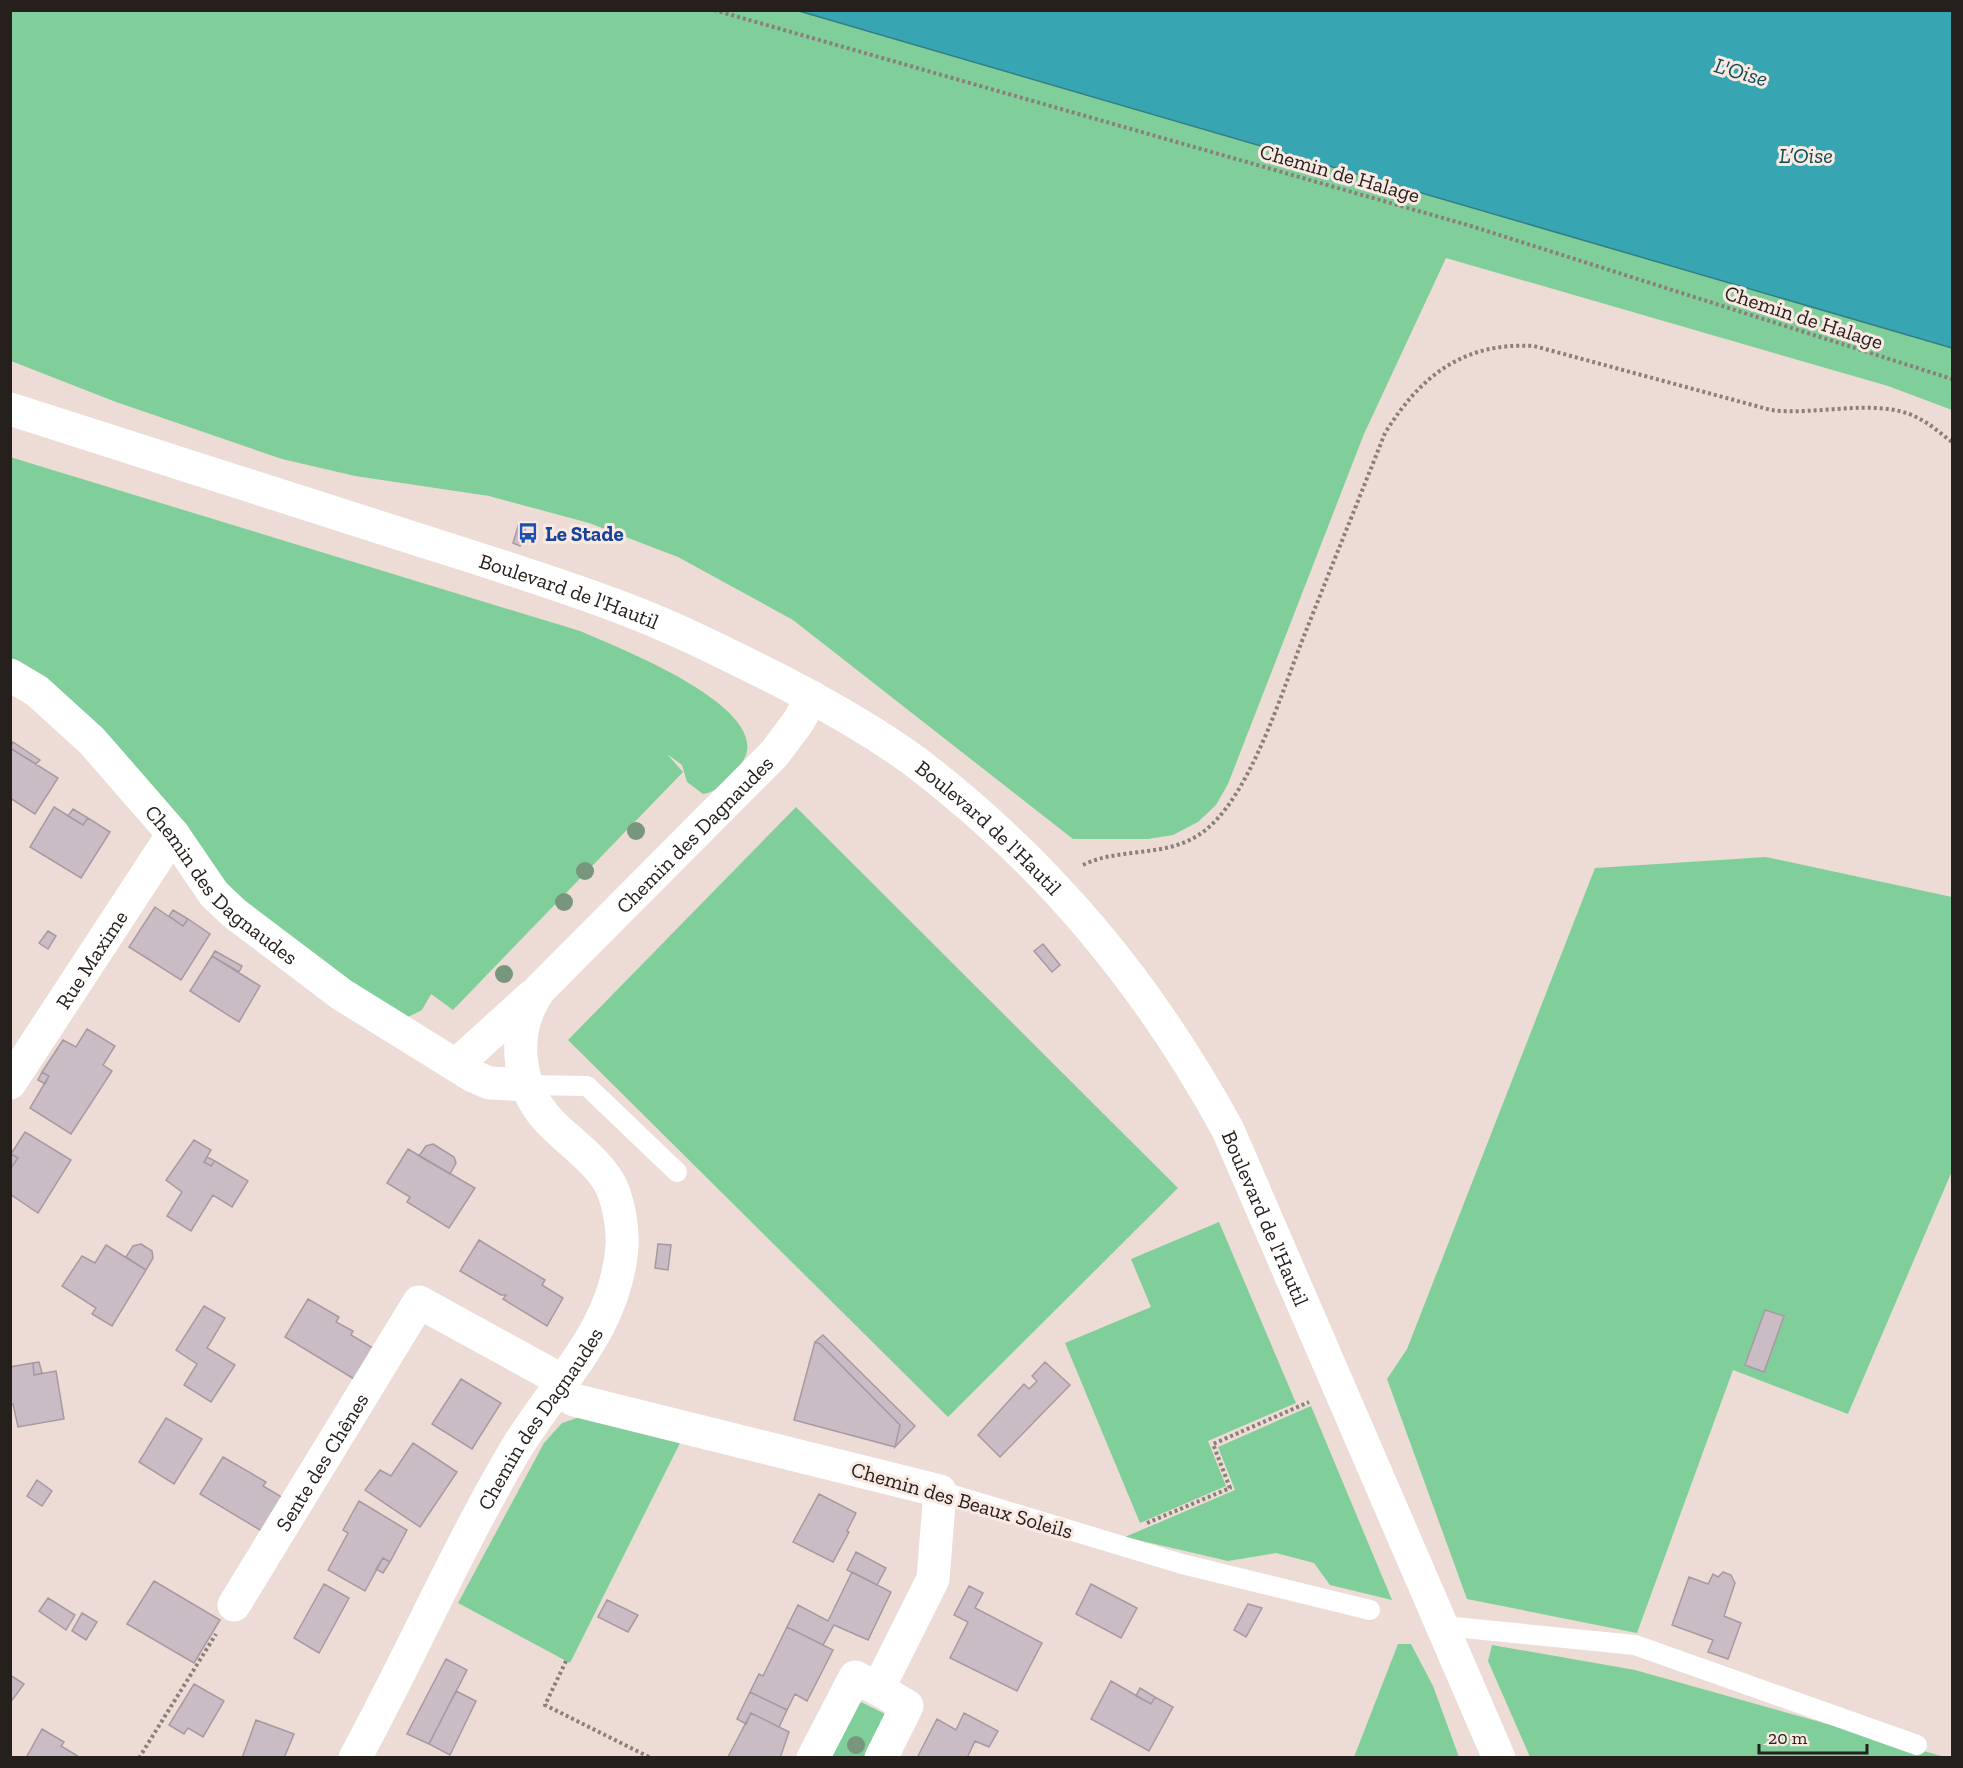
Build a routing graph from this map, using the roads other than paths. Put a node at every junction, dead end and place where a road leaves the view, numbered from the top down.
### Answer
1 (10, 409) edge
2 (10, 675) edge
3 (812, 697) junction
4 (173, 834) junction
5 (540, 989) junction
6 (456, 1065) junction
7 (10, 1083) edge
8 (528, 1085) junction
9 (677, 1172) dead end
10 (559, 1384) junction
11 (940, 1491) junction
12 (234, 1605) road end
13 (1370, 1610) dead end
14 (1443, 1626) junction
15 (878, 1689) junction
16 (1917, 1745) dead end
17 (355, 1758) edge
18 (813, 1758) edge
19 (881, 1758) edge
20 (1499, 1758) edge

1 - 3 street, Boulevard de l'Hautil
2 - 4 street, Chemin des Dagnaudes
3 - 5 street, Chemin des Dagnaudes
3 - 14 street, Boulevard de l'Hautil
4 - 6 street, Chemin des Dagnaudes
4 - 7 street, Rue Maxime
5 - 6 street, Chemin des Dagnaudes
5 - 8 street, Chemin des Dagnaudes
6 - 8 street, Chemin des Dagnaudes
8 - 9 lane
8 - 10 street, Chemin des Dagnaudes
10 - 11 street, Chemin des Beaux Soleils
10 - 12 street, Sente des Chênes
10 - 17 street, Chemin des Dagnaudes
11 - 13 lane, Chemin des Beaux Soleils
11 - 15 street
14 - 16 lane
14 - 20 street, Boulevard de l'Hautil
15 - 18 street
15 - 19 street

